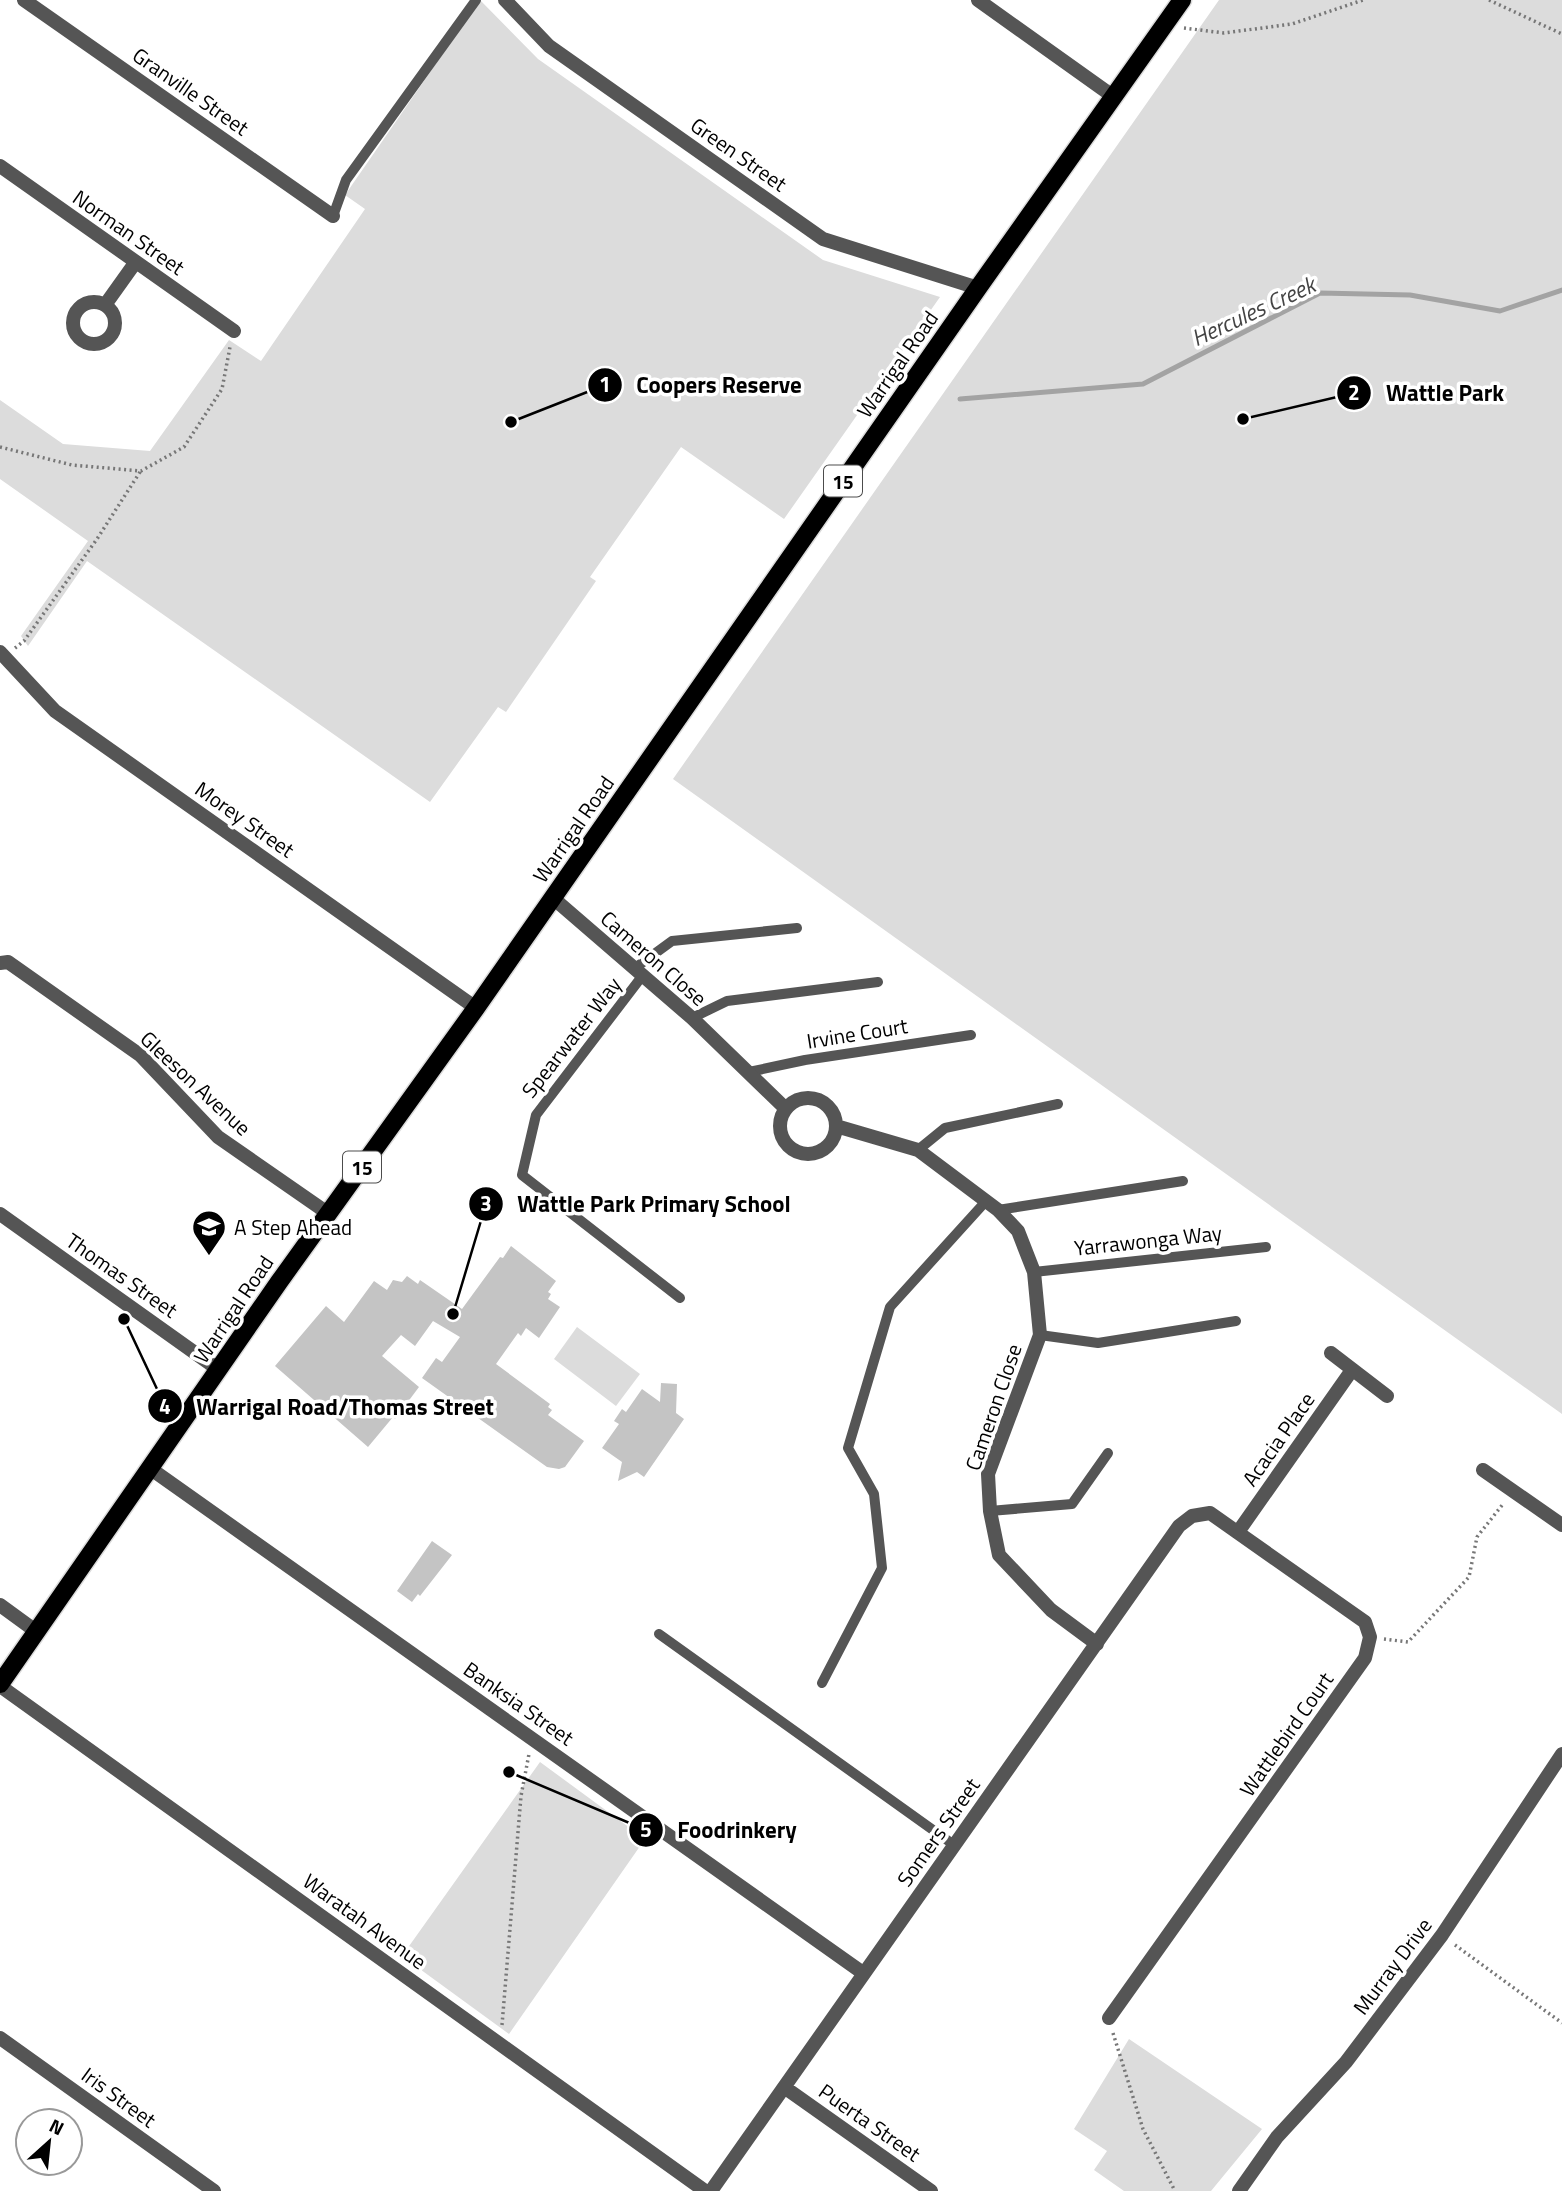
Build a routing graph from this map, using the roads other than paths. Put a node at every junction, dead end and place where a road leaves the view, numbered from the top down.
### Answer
1 (24, 0) edge
2 (475, 0) edge
3 (505, 0) edge
4 (978, 0) edge
5 (1182, 0) edge
6 (1114, 97) junction
7 (0, 166) edge
8 (333, 216) joint
9 (135, 263) junction
10 (978, 288) junction
11 (105, 305) dead end
12 (234, 331) road end
13 (3, 653) edge
14 (553, 898) junction
15 (797, 928) dead end
16 (0, 963) edge
17 (639, 972) junction
18 (878, 982) dead end
19 (476, 1007) junction
20 (692, 1018) junction
21 (971, 1035) dead end
22 (749, 1072) junction
23 (1058, 1104) dead end
24 (786, 1109) junction
25 (836, 1126) junction
26 (918, 1150) junction
27 (1184, 1181) dead end
28 (992, 1205) junction
29 (0, 1214) edge
30 (328, 1214) junction
31 (1266, 1247) dead end
32 (1034, 1272) junction
33 (680, 1298) dead end
34 (1236, 1321) dead end
35 (1040, 1335) junction
36 (1331, 1353) dead end
37 (219, 1370) junction
38 (1352, 1370) junction
39 (1387, 1395) dead end
40 (1108, 1453) dead end
41 (150, 1468) junction
42 (1482, 1470) dead end
43 (990, 1511) junction
44 (1562, 1525) edge
45 (1238, 1532) junction
46 (0, 1605) edge
47 (37, 1632) junction
48 (659, 1634) dead end
49 (1097, 1644) junction
50 (822, 1684) dead end
51 (0, 1685) edge
52 (1562, 1754) edge
53 (954, 1845) junction
54 (863, 1973) junction
55 (1109, 2018) road end
56 (0, 2038) edge
57 (784, 2087) junction
58 (214, 2191) edge
59 (705, 2191) edge
60 (711, 2191) edge
61 (931, 2191) edge
62 (1239, 2191) edge

1 - 8 street, Granville Street
2 - 8 lane
3 - 10 street, Green Street
4 - 6 street
5 - 6 main road, Warrigal Road / 15
6 - 10 main road, Warrigal Road / 15
7 - 9 street, Norman Street
9 - 11 street
9 - 12 street, Norman Street
10 - 14 main road, Warrigal Road / 15
13 - 19 street, Morey Street
14 - 17 street, Cameron Close
14 - 19 main road, Warrigal Road / 15
15 - 17 lane
16 - 30 street, Gleeson Avenue
17 - 20 street, Cameron Close
17 - 33 lane, Spearwater Way
18 - 20 lane
19 - 30 main road, Warrigal Road / 15
20 - 22 street, Cameron Close
21 - 22 lane, Irvine Court
22 - 24 street, Cameron Close
23 - 26 lane
24 - 25 street
24 - 25 street
25 - 26 street, Cameron Close
26 - 28 street, Cameron Close
27 - 28 lane
28 - 32 street, Cameron Close
28 - 50 lane
29 - 37 street, Thomas Street
30 - 37 main road, Warrigal Road / 15
31 - 32 lane, Yarrawonga Way
32 - 35 street, Cameron Close
34 - 35 lane
35 - 43 street, Cameron Close
36 - 38 street
37 - 41 main road, Warrigal Road / 15
38 - 39 street
38 - 45 street, Acacia Place
40 - 43 lane
41 - 47 main road, Warrigal Road / 15
41 - 54 street, Banksia Street
42 - 44 street
43 - 49 street, Cameron Close
45 - 49 street, Somers Street
45 - 55 street, Wattlebird Court
46 - 47 street
47 - 51 main road, Warrigal Road / 15
48 - 53 lane
49 - 53 street, Somers Street
51 - 59 street, Waratah Avenue
52 - 62 street, Murray Drive
53 - 54 street, Somers Street
54 - 57 street, Somers Street
56 - 58 street, Iris Street
57 - 60 street, Somers Street
57 - 61 street, Puerta Street

